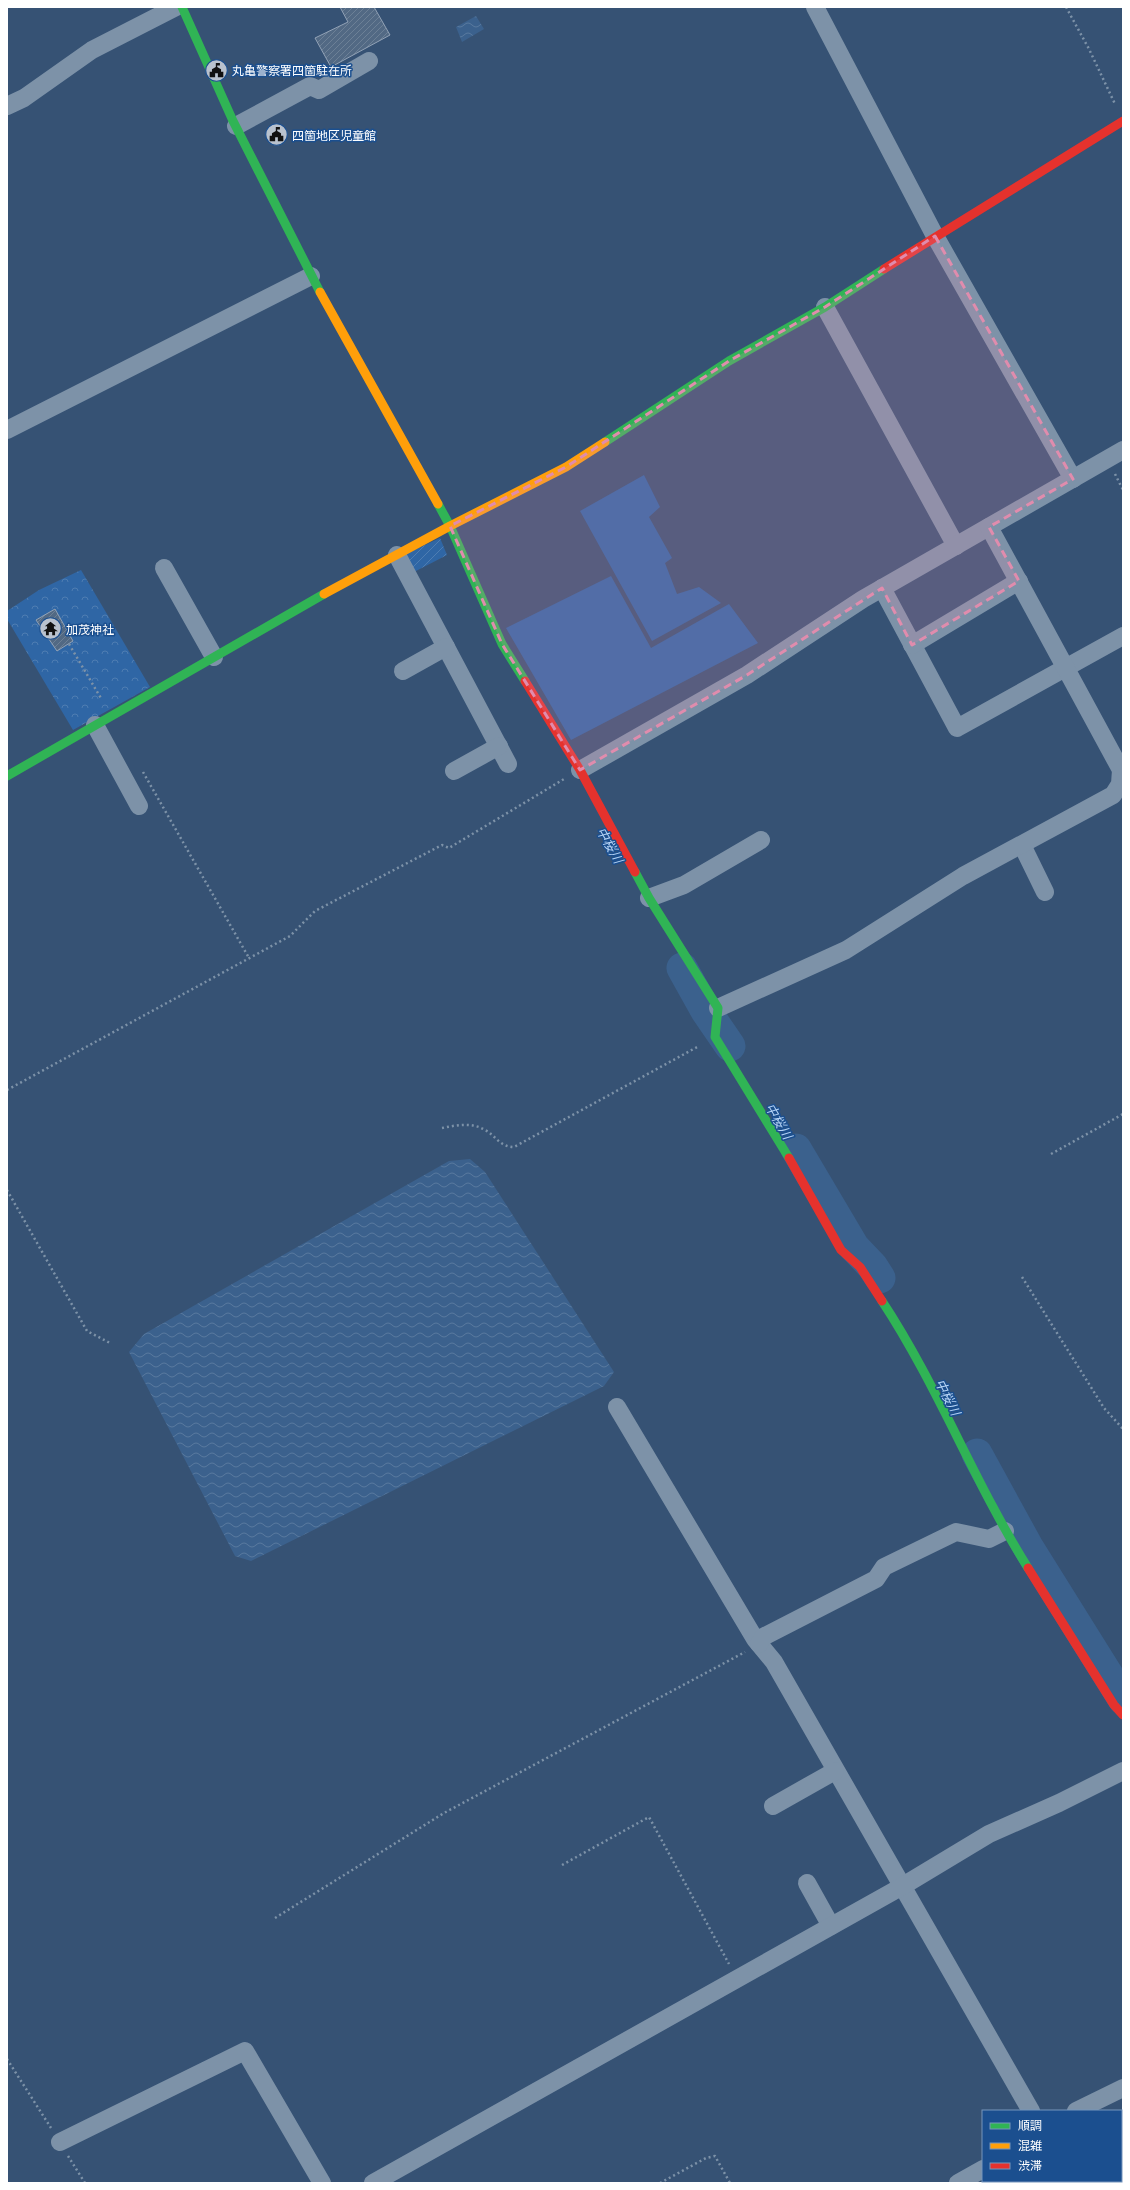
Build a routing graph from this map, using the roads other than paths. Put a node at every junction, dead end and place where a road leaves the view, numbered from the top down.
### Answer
1 (176, 7) edge
2 (182, 7) edge
3 (815, 7) edge
4 (369, 61) dead end
5 (7, 106) edge
6 (1123, 121) edge
7 (236, 126) junction
8 (935, 236) junction
9 (311, 276) junction
10 (825, 307) junction
11 (7, 430) edge
12 (1123, 450) edge
13 (1073, 479) junction
14 (450, 526) junction
15 (989, 527) junction
16 (956, 546) junction
17 (397, 555) junction
18 (164, 568) dead end
19 (1019, 581) junction
20 (882, 588) junction
21 (1123, 636) edge
22 (912, 645) junction
23 (446, 647) junction
24 (214, 657) junction
25 (1066, 667) junction
26 (403, 671) dead end
27 (95, 725) junction
28 (499, 746) junction
29 (508, 764) dead end
30 (454, 771) dead end
31 (573, 774) junction
32 (7, 776) edge
33 (139, 806) dead end
34 (761, 840) dead end
35 (1022, 845) junction
36 (1045, 892) dead end
37 (649, 898) junction
38 (718, 1012) junction
39 (617, 1407) dead end
40 (1005, 1532) junction
41 (759, 1644) junction
42 (1123, 1715) edge
43 (835, 1771) junction
44 (1123, 1771) edge
45 (773, 1806) dead end
46 (807, 1884) dead end
47 (901, 1887) junction
48 (831, 1926) junction
49 (1123, 2088) edge
50 (1030, 2110) edge
51 (1078, 2110) edge
52 (60, 2142) road end
53 (982, 2170) edge
54 (322, 2183) edge
55 (373, 2183) edge
56 (958, 2183) edge

1 - 5 street
2 - 7 street
3 - 8 street
4 - 7 street
6 - 8 street
7 - 9 street
8 - 10 street
8 - 13 street
9 - 11 street
9 - 14 street
10 - 14 street
10 - 16 street
12 - 13 street
13 - 15 street
14 - 17 street
14 - 31 street
15 - 16 street
15 - 19 street
16 - 20 street
17 - 23 street
17 - 24 street
18 - 24 street
19 - 22 street
19 - 25 street
20 - 22 street
20 - 31 street
21 - 25 street
22 - 25 street
23 - 26 street
23 - 28 street
24 - 27 street
25 - 35 street
27 - 32 street
27 - 33 street
28 - 29 street
28 - 30 street
31 - 37 street
34 - 37 street
35 - 36 street
35 - 38 street
37 - 38 street
38 - 40 street
39 - 41 street
40 - 41 street
40 - 42 street
41 - 43 street
43 - 45 street
43 - 47 street
44 - 47 street
46 - 48 street
47 - 48 street
47 - 50 street
48 - 55 street
49 - 51 street
52 - 54 street
53 - 56 street

